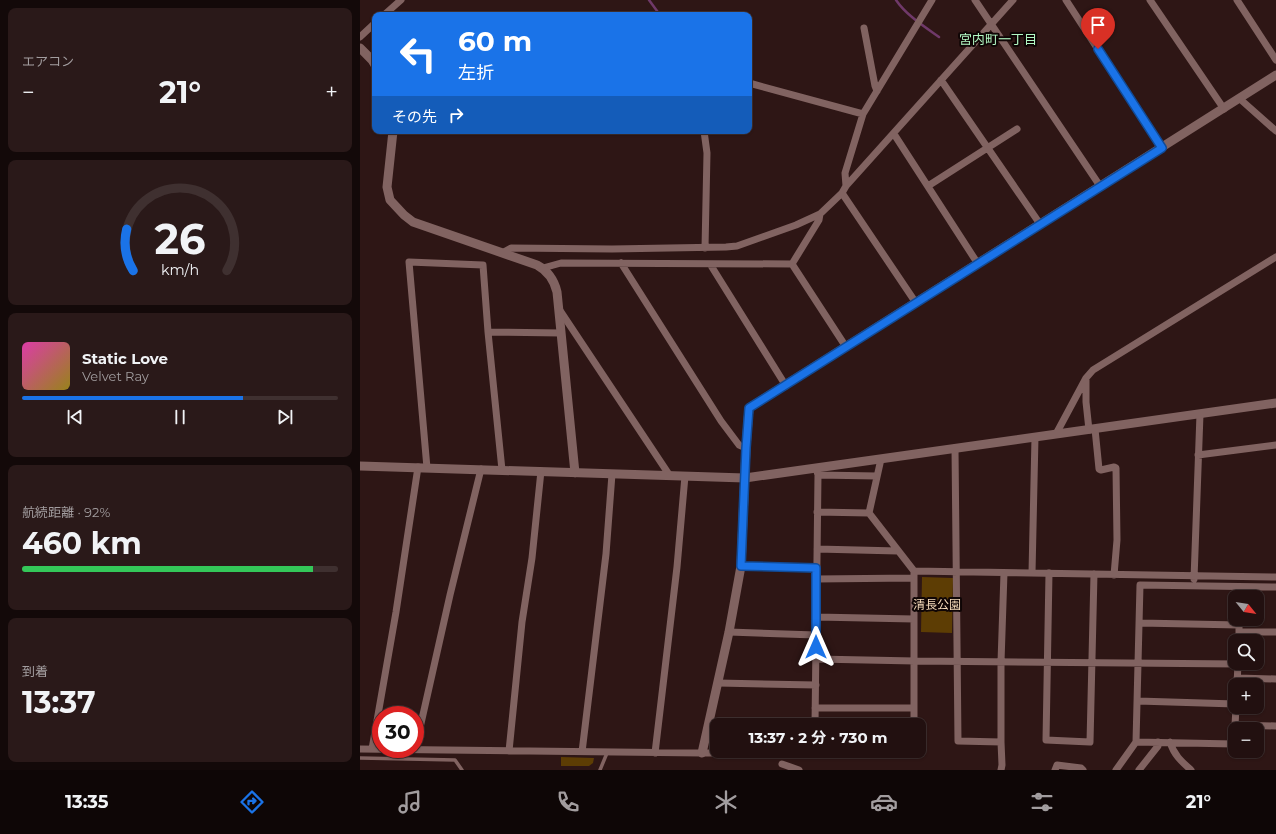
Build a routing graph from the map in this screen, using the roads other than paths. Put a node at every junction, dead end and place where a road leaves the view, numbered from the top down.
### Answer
1 (401, 0) edge
2 (932, 0) edge
3 (975, 0) edge
4 (1013, 0) edge
5 (1066, 0) edge
6 (1150, 0) edge
7 (1237, 0) edge
8 (387, 12) edge
9 (992, 25) junction
10 (372, 26) edge
11 (864, 28) dead end
12 (360, 37) edge
13 (360, 48) edge
14 (372, 60) edge
15 (1276, 60) edge
16 (1276, 75) edge
17 (942, 80) junction
18 (752, 84) edge
19 (877, 91) junction
20 (1240, 99) junction
21 (1224, 109) junction
22 (863, 114) junction
23 (1017, 129) dead end
24 (1276, 131) edge
25 (393, 134) edge
26 (704, 134) edge
27 (894, 134) junction
28 (987, 148) junction
29 (1162, 148) junction
30 (928, 186) junction
31 (1100, 186) junction
32 (844, 190) junction
33 (820, 214) junction
34 (1040, 224) junction
35 (705, 248) junction
36 (502, 252) junction
37 (1276, 257) edge
38 (620, 263) junction
39 (710, 264) junction
40 (792, 264) junction
41 (978, 264) junction
42 (543, 268) junction
43 (916, 303) junction
44 (558, 307) junction
45 (488, 332) junction
46 (561, 333) junction
47 (846, 347) junction
48 (1086, 378) junction
49 (786, 386) junction
50 (1276, 403) edge
51 (1200, 414) junction
52 (1092, 429) junction
53 (1056, 434) junction
54 (1035, 437) junction
55 (1276, 445) edge
56 (746, 448) junction
57 (955, 448) junction
58 (1198, 455) junction
59 (881, 459) junction
60 (360, 466) edge
61 (423, 468) junction
62 (481, 469) junction
63 (502, 470) junction
64 (541, 471) junction
65 (817, 472) junction
66 (575, 473) junction
67 (612, 474) junction
68 (670, 476) junction
69 (685, 476) junction
70 (877, 476) junction
71 (745, 478) junction
72 (817, 512) junction
73 (869, 513) junction
74 (817, 549) junction
75 (898, 551) junction
76 (741, 566) junction
77 (816, 568) junction
78 (956, 572) junction
79 (1004, 573) junction
80 (1032, 573) junction
81 (1049, 573) junction
82 (1094, 574) junction
83 (1114, 574) junction
84 (914, 575) junction
85 (1194, 576) junction
86 (1276, 577) edge
87 (816, 579) junction
88 (1194, 586) junction
89 (1239, 587) joint
90 (1276, 587) edge
91 (816, 617) junction
92 (914, 619) junction
93 (1140, 623) junction
94 (1228, 625) edge
95 (1244, 626) edge
96 (729, 632) junction
97 (1276, 632) edge
98 (816, 635) junction
99 (816, 658) junction
100 (915, 661) junction
101 (957, 662) junction
102 (1000, 662) junction
103 (1047, 662) junction
104 (1092, 663) junction
105 (1139, 663) junction
106 (1228, 664) edge
107 (1276, 679) edge
108 (1264, 680) edge
109 (718, 683) junction
110 (816, 685) junction
111 (1138, 701) junction
112 (380, 706) edge
113 (1228, 706) edge
114 (815, 708) junction
115 (914, 708) junction
116 (424, 710) edge
117 (815, 718) edge
118 (914, 718) edge
119 (1264, 726) edge
120 (1276, 726) edge
121 (1001, 742) junction
122 (1136, 742) junction
123 (1158, 742) junction
124 (1170, 742) junction
125 (1228, 744) edge
126 (360, 749) edge
127 (372, 749) edge
128 (424, 750) edge
129 (509, 751) junction
130 (582, 752) junction
131 (608, 752) junction
132 (655, 753) junction
133 (702, 753) junction
134 (710, 753) edge
135 (360, 758) edge
136 (783, 767) edge
137 (462, 770) edge
138 (600, 770) edge
139 (799, 770) edge
140 (1000, 770) edge
141 (1055, 770) edge
142 (1083, 770) edge
143 (1116, 770) edge
144 (1140, 770) edge
145 (1191, 770) edge

1 - 8 street
2 - 19 street
3 - 9 street
4 - 9 street
5 - 29 street
6 - 21 street
7 - 15 street
9 - 17 street
9 - 31 street
10 - 12 street
11 - 19 street
13 - 14 street
16 - 20 street
17 - 27 street
17 - 28 street
18 - 22 street
19 - 22 street
20 - 21 street
20 - 24 street
21 - 29 street
22 - 32 street
23 - 28 street
25 - 36 street
26 - 35 street
27 - 30 street
27 - 32 street
28 - 30 street
28 - 34 street
29 - 31 street
30 - 41 street
31 - 34 street
32 - 33 street
32 - 43 street
33 - 35 street
33 - 40 street
34 - 41 street
35 - 36 street
36 - 42 street
37 - 48 street
38 - 39 street
38 - 42 street
38 - 56 street
39 - 40 street
39 - 49 street
40 - 47 street
41 - 43 street
42 - 44 street
43 - 47 street
44 - 46 street
44 - 68 street
45 - 46 street
45 - 61 street
45 - 63 street
46 - 66 street
47 - 49 street
48 - 52 street
48 - 53 street
49 - 56 street
50 - 51 street
51 - 52 street
51 - 58 street
52 - 53 street
52 - 83 street
53 - 54 street
54 - 57 street
54 - 80 street
55 - 58 street
56 - 71 street
57 - 59 street
57 - 78 street
58 - 85 street
59 - 65 street
59 - 70 street
60 - 61 street
61 - 62 street
61 - 112 street
62 - 63 street
62 - 116 street
63 - 64 street
64 - 66 street
64 - 129 street
65 - 70 street
65 - 71 street
65 - 72 street
66 - 67 street
67 - 68 street
67 - 130 street
68 - 69 street
69 - 71 street
69 - 132 street
70 - 73 street
71 - 76 street
72 - 73 street
72 - 74 street
73 - 75 street
74 - 75 street
74 - 77 street
75 - 84 street
76 - 77 street
76 - 96 street
77 - 87 street
78 - 79 street
78 - 84 street
78 - 101 street
79 - 80 street
79 - 102 street
80 - 81 street
81 - 82 street
81 - 103 street
82 - 83 street
82 - 104 street
83 - 85 street
84 - 87 street
84 - 92 street
85 - 86 street
85 - 88 street
87 - 91 street
88 - 89 street
88 - 93 street
89 - 90 street
91 - 92 street
91 - 98 street
92 - 100 street
93 - 94 street
93 - 105 street
95 - 97 street
96 - 98 street
96 - 109 street
98 - 99 street
99 - 100 street
99 - 110 street
100 - 101 street
100 - 115 street
101 - 102 street
101 - 121 street
102 - 103 street
102 - 121 street
103 - 104 street
103 - 104 street
104 - 105 street
105 - 106 street
105 - 111 street
107 - 108 street
109 - 110 street
109 - 133 street
110 - 114 street
111 - 113 street
111 - 122 street
114 - 115 street
114 - 117 street
115 - 118 street
119 - 120 street
121 - 140 street
122 - 123 street
122 - 143 street
123 - 124 street
123 - 144 street
124 - 125 street
124 - 145 street
126 - 127 street
128 - 129 street
129 - 130 street
130 - 131 street
131 - 132 street
131 - 138 lane
132 - 133 street
133 - 134 street
135 - 137 lane
136 - 139 street
141 - 142 street

